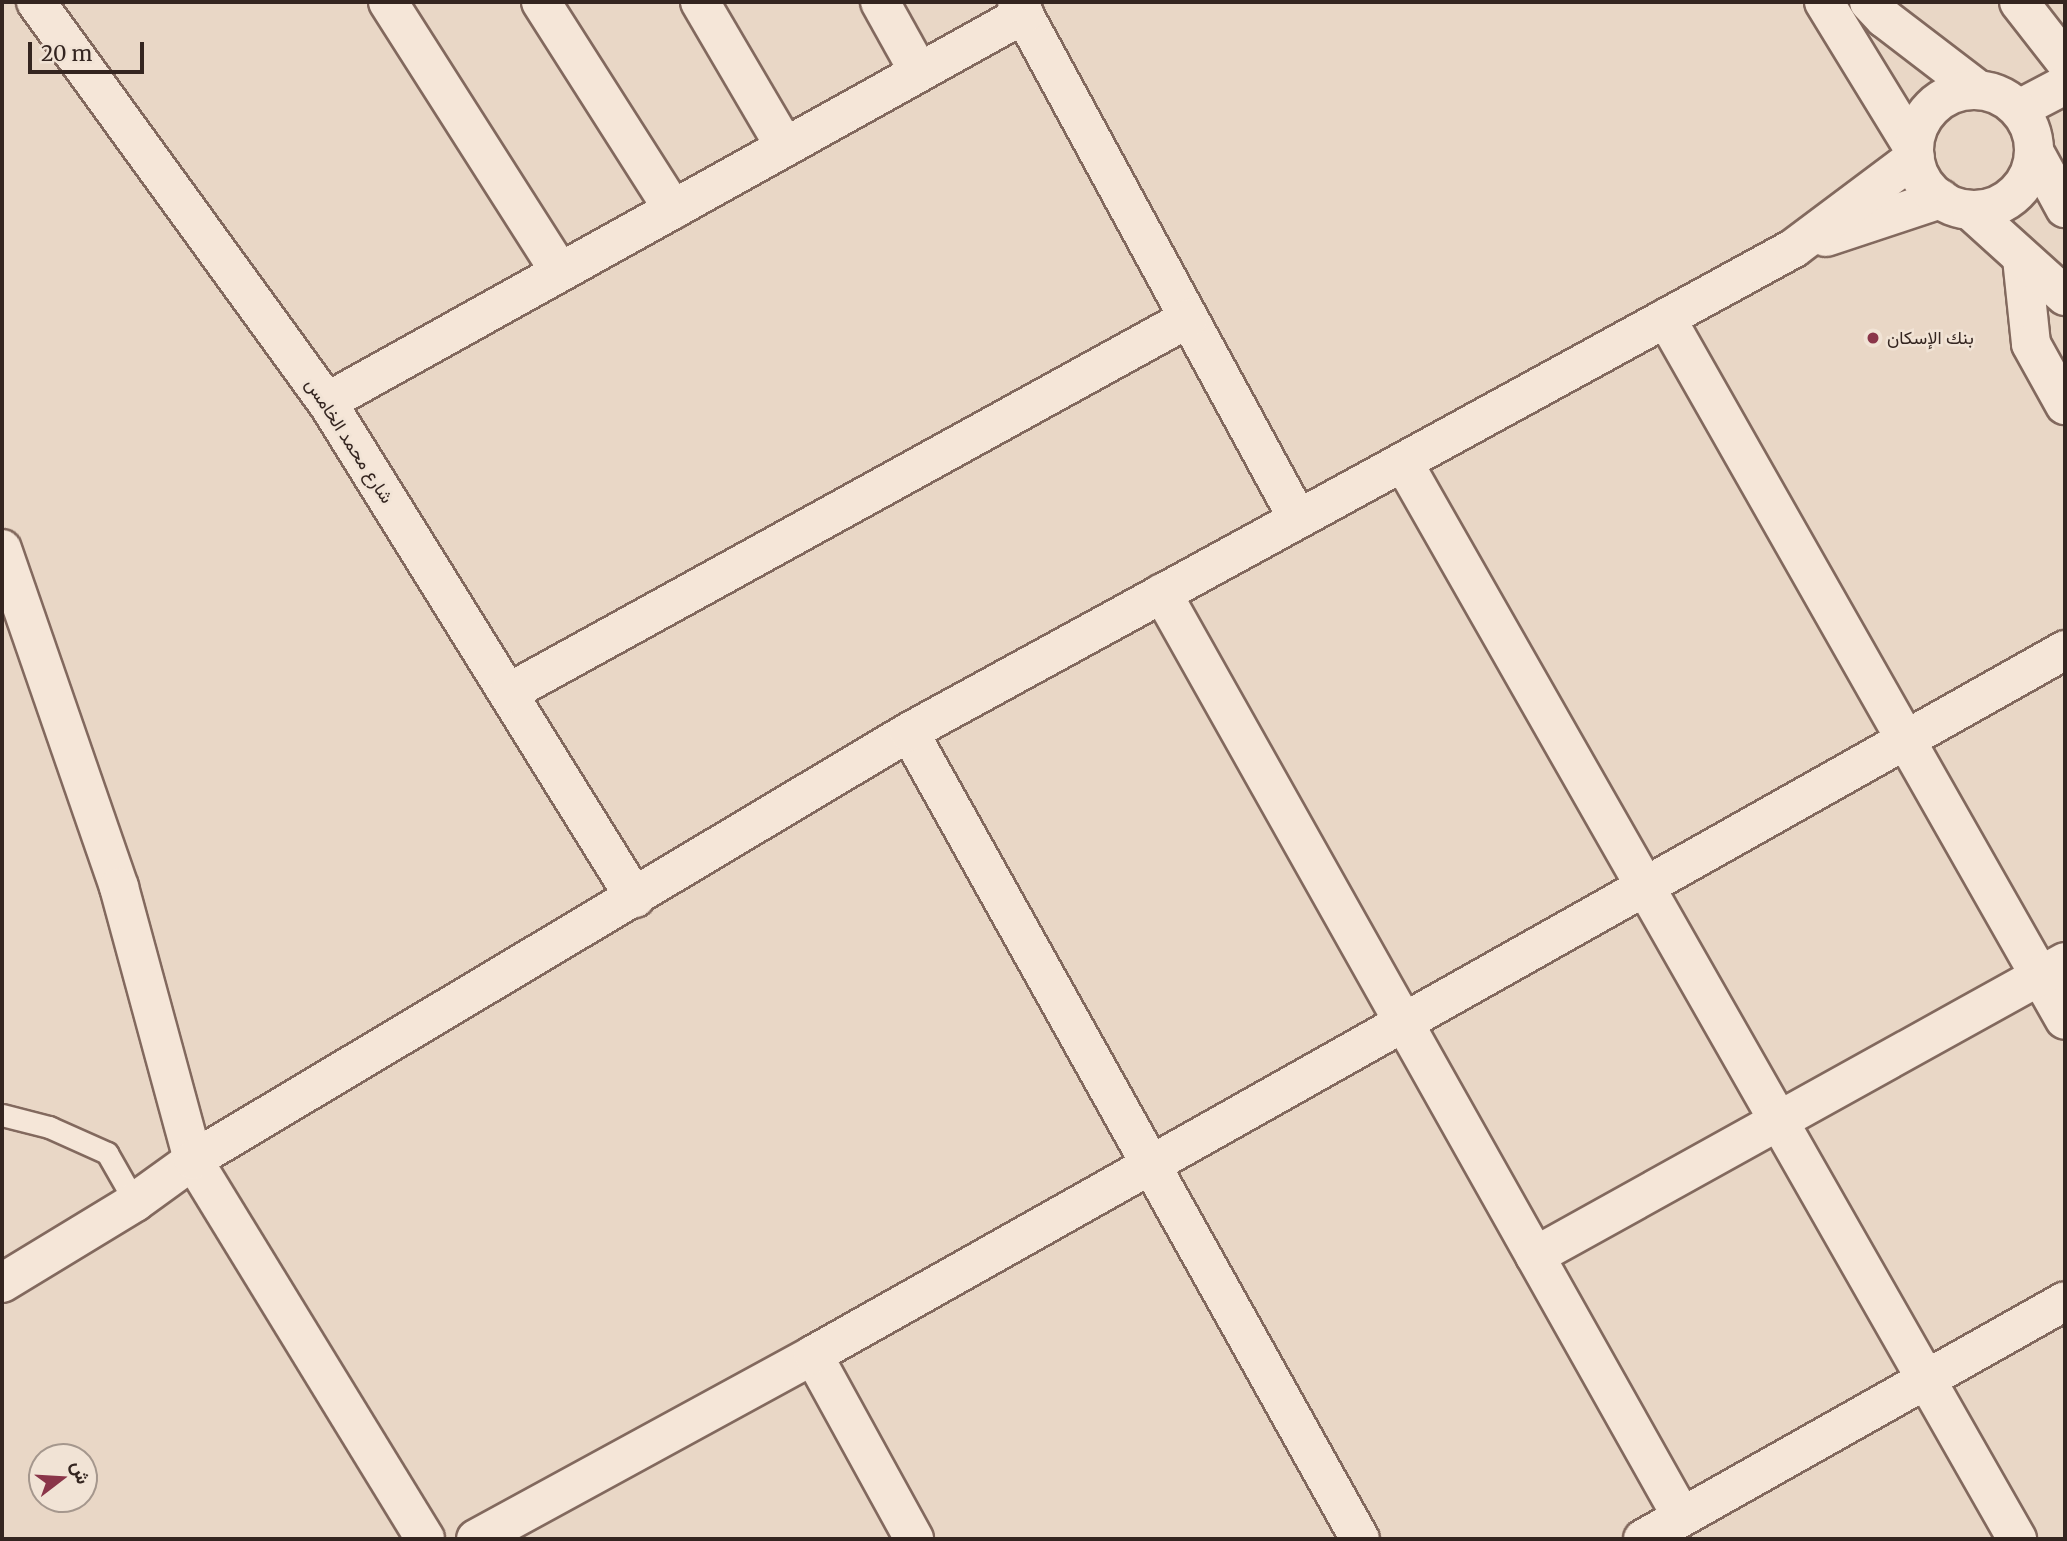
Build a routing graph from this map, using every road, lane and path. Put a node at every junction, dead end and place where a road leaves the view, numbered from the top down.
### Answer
1 (36, 2) edge
2 (388, 2) edge
3 (541, 2) edge
4 (700, 2) edge
5 (880, 2) edge
6 (1824, 2) edge
7 (1869, 2) edge
8 (2019, 2) edge
9 (1021, 8) edge
10 (2065, 61) edge
11 (919, 72) junction
12 (2065, 85) edge
13 (1978, 89) junction
14 (2019, 109) junction
15 (785, 147) junction
16 (1914, 152) junction
17 (2035, 153) junction
18 (1956, 205) junction
19 (2065, 208) edge
20 (673, 209) junction
21 (1794, 248) junction
22 (2022, 258) junction
23 (560, 272) junction
24 (2065, 296) edge
25 (1189, 318) junction
26 (1666, 318) junction
27 (327, 402) junction
28 (2065, 405) edge
29 (1403, 462) junction
30 (1298, 519) junction
31 (2, 549) edge
32 (1162, 593) junction
33 (2065, 650) edge
34 (508, 693) junction
35 (909, 732) junction
36 (1906, 740) junction
37 (1645, 887) junction
38 (635, 898) junction
39 (2053, 969) edge
40 (2065, 1020) edge
41 (1404, 1023) junction
42 (2, 1115) edge
43 (1779, 1121) junction
44 (193, 1160) junction
45 (1151, 1165) junction
46 (135, 1202) junction
47 (1535, 1256) junction
48 (2, 1283) edge
49 (2065, 1301) edge
50 (813, 1355) junction
51 (1926, 1380) junction
52 (1682, 1517) junction
53 (421, 1538) edge
54 (476, 1539) edge
55 (914, 1539) edge
56 (1360, 1539) edge
57 (1643, 1539) edge
58 (2017, 1539) edge

1 - 27 street, شارع محمد الخامس
2 - 23 street
3 - 20 street
4 - 15 street
5 - 11 street
6 - 16 street
7 - 13 street
8 - 10 street
9 - 11 street
9 - 25 street
11 - 15 street
12 - 14 street
13 - 14 street
13 - 16 street
14 - 17 street
15 - 20 street
16 - 18 street
16 - 21 street
17 - 18 street
17 - 19 street
18 - 21 street
18 - 22 street
20 - 23 street
21 - 26 street
22 - 24 street
22 - 28 street
23 - 27 street
25 - 30 street
25 - 34 street
26 - 29 street
26 - 36 street
27 - 34 street, شارع محمد الخامس
29 - 30 street
29 - 37 street
30 - 32 street
31 - 44 street
32 - 35 street
32 - 41 street
33 - 36 street
34 - 38 street, شارع محمد الخامس
35 - 38 street
35 - 45 street
36 - 37 street
36 - 39 street
37 - 41 street
37 - 43 street
38 - 44 street
39 - 40 street
39 - 43 street
41 - 45 street
41 - 47 street
42 - 46 lane
43 - 47 street
43 - 51 street
44 - 46 street
44 - 53 street
45 - 50 street
45 - 56 street
46 - 48 street
47 - 52 street
49 - 51 street
50 - 54 street
50 - 55 street
51 - 52 street
51 - 58 street
52 - 57 street

